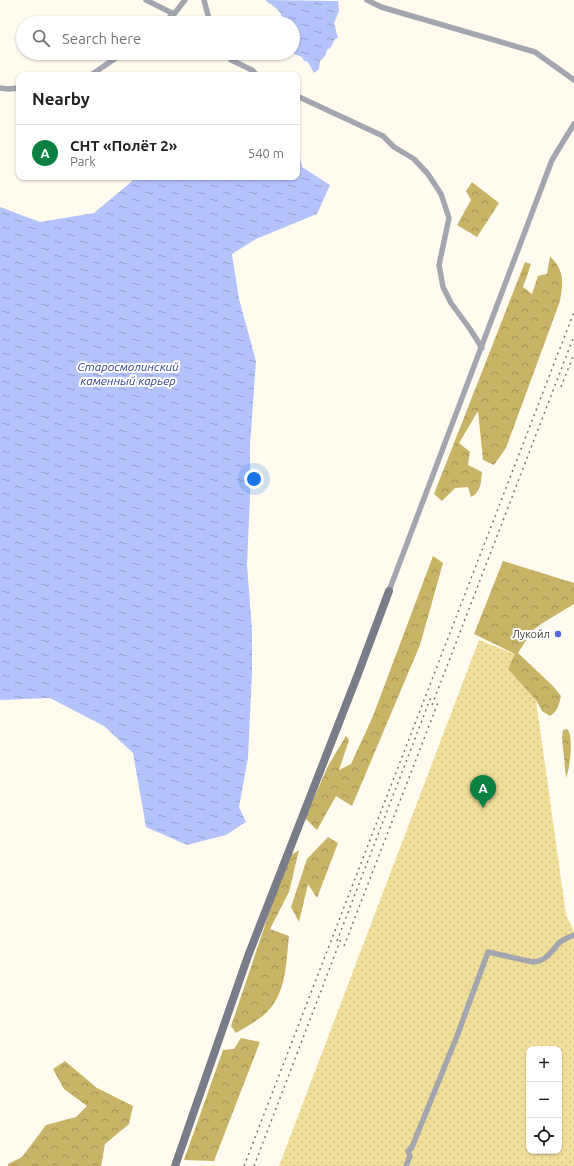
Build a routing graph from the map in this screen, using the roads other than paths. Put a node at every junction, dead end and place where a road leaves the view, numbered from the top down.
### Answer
1 (146, 0) edge
2 (185, 0) edge
3 (204, 0) edge
4 (367, 0) edge
5 (174, 14) junction
6 (171, 16) edge
7 (208, 16) edge
8 (113, 60) edge
9 (231, 60) edge
10 (95, 72) edge
11 (254, 72) edge
12 (574, 80) edge
13 (0, 88) edge
14 (16, 88) edge
15 (300, 97) edge
16 (574, 124) edge
17 (482, 348) junction
18 (389, 591) joint
19 (574, 935) edge
20 (175, 1166) edge
21 (406, 1166) edge

1 - 5 street
2 - 5 street
3 - 7 street
4 - 12 street
5 - 6 street
8 - 10 street
9 - 11 street
13 - 14 street
15 - 17 street
16 - 17 street
17 - 18 street
18 - 20 street
19 - 21 street

